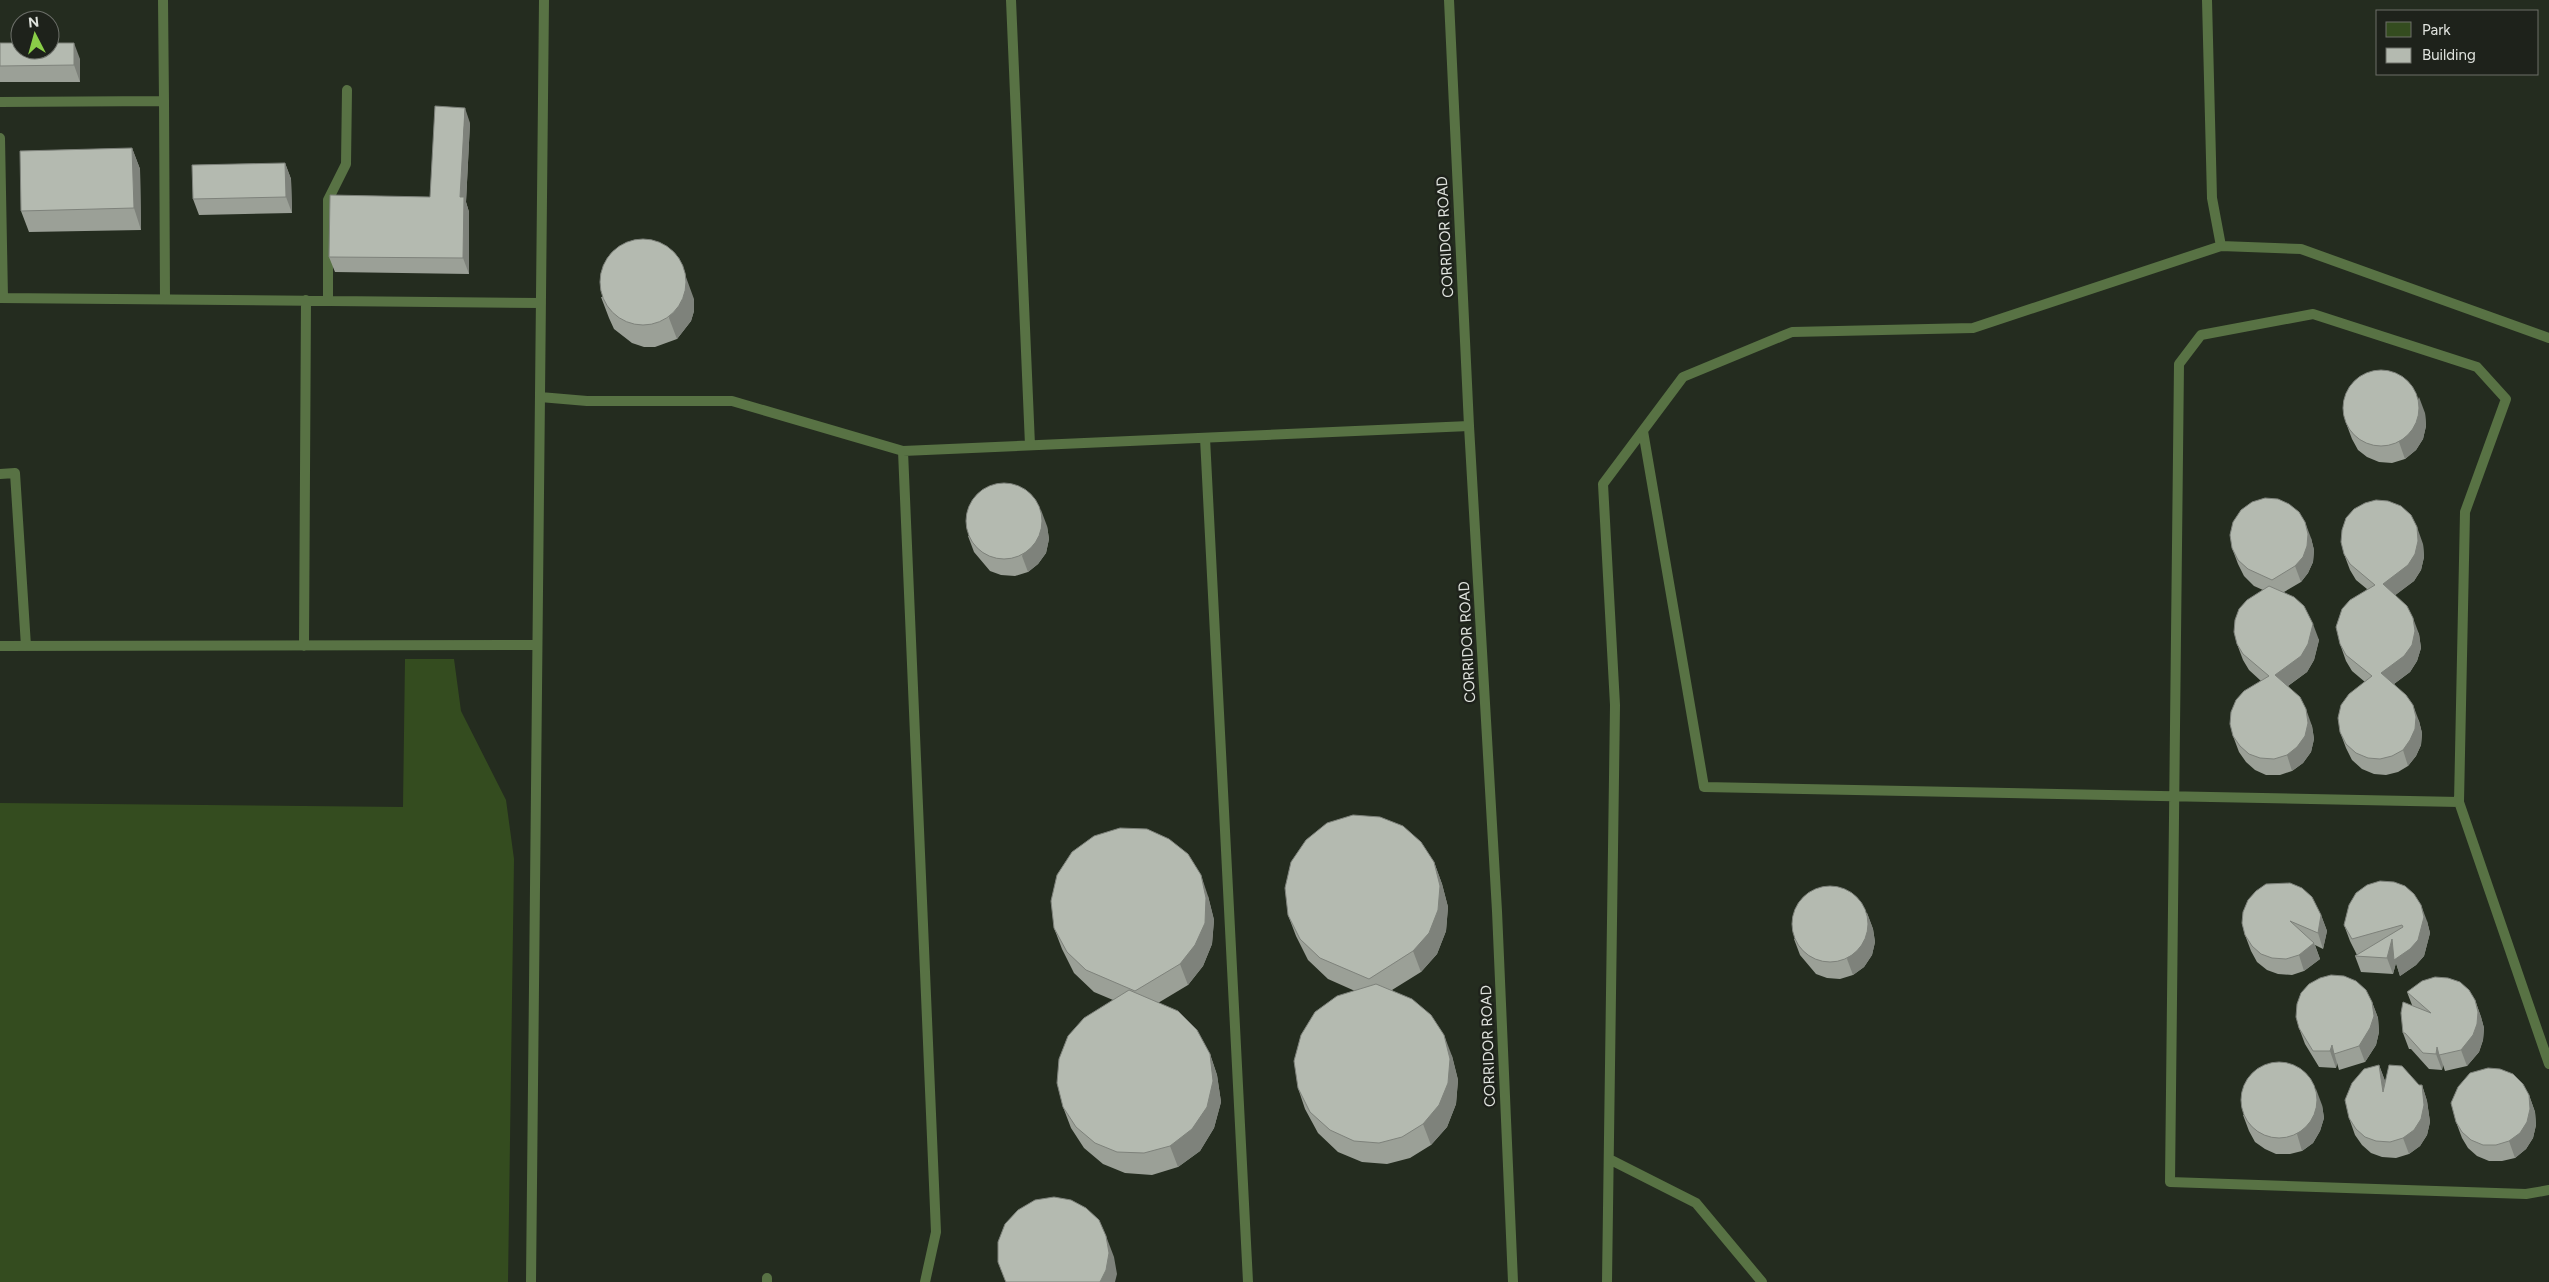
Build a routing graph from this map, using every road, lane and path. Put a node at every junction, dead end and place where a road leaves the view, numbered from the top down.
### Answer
1 (163, 0) edge
2 (544, 0) edge
3 (1011, 0) edge
4 (1448, 0) edge
5 (2207, 0) edge
6 (347, 90) dead end
7 (164, 101) junction
8 (0, 102) edge
9 (0, 138) edge
10 (2222, 246) junction
11 (1, 298) edge
12 (166, 300) junction
13 (306, 300) junction
14 (328, 301) junction
15 (541, 302) junction
16 (2549, 338) edge
17 (540, 397) junction
18 (1469, 426) junction
19 (1643, 431) junction
20 (1205, 438) junction
21 (1030, 445) junction
22 (903, 451) junction
23 (0, 474) edge
24 (0, 646) edge
25 (26, 646) junction
26 (304, 646) junction
27 (537, 646) junction
28 (2173, 797) junction
29 (2459, 802) junction
30 (2549, 1064) edge
31 (1609, 1159) junction
32 (2549, 1190) edge
33 (531, 1282) edge
34 (925, 1282) edge
35 (1248, 1282) edge
36 (1513, 1282) edge
37 (1607, 1282) edge
38 (1762, 1282) edge

1 - 7 lane
2 - 15 lane
3 - 21 lane
4 - 18 lane, CORRIDOR ROAD
5 - 10 lane
6 - 14 lane
7 - 8 lane
7 - 12 lane
9 - 11 lane
10 - 16 lane
10 - 19 lane
11 - 12 lane
12 - 13 lane
13 - 14 lane
13 - 26 lane
14 - 15 lane
15 - 17 lane
17 - 22 lane
17 - 27 lane
18 - 20 lane
18 - 36 lane, CORRIDOR ROAD
19 - 28 lane
19 - 31 lane
20 - 21 lane
20 - 35 lane
21 - 22 lane
22 - 34 lane
23 - 25 lane
24 - 25 lane
25 - 26 lane
26 - 27 lane
27 - 33 lane
28 - 29 lane
28 - 29 lane
28 - 32 lane
29 - 30 lane
31 - 37 lane
31 - 38 lane

